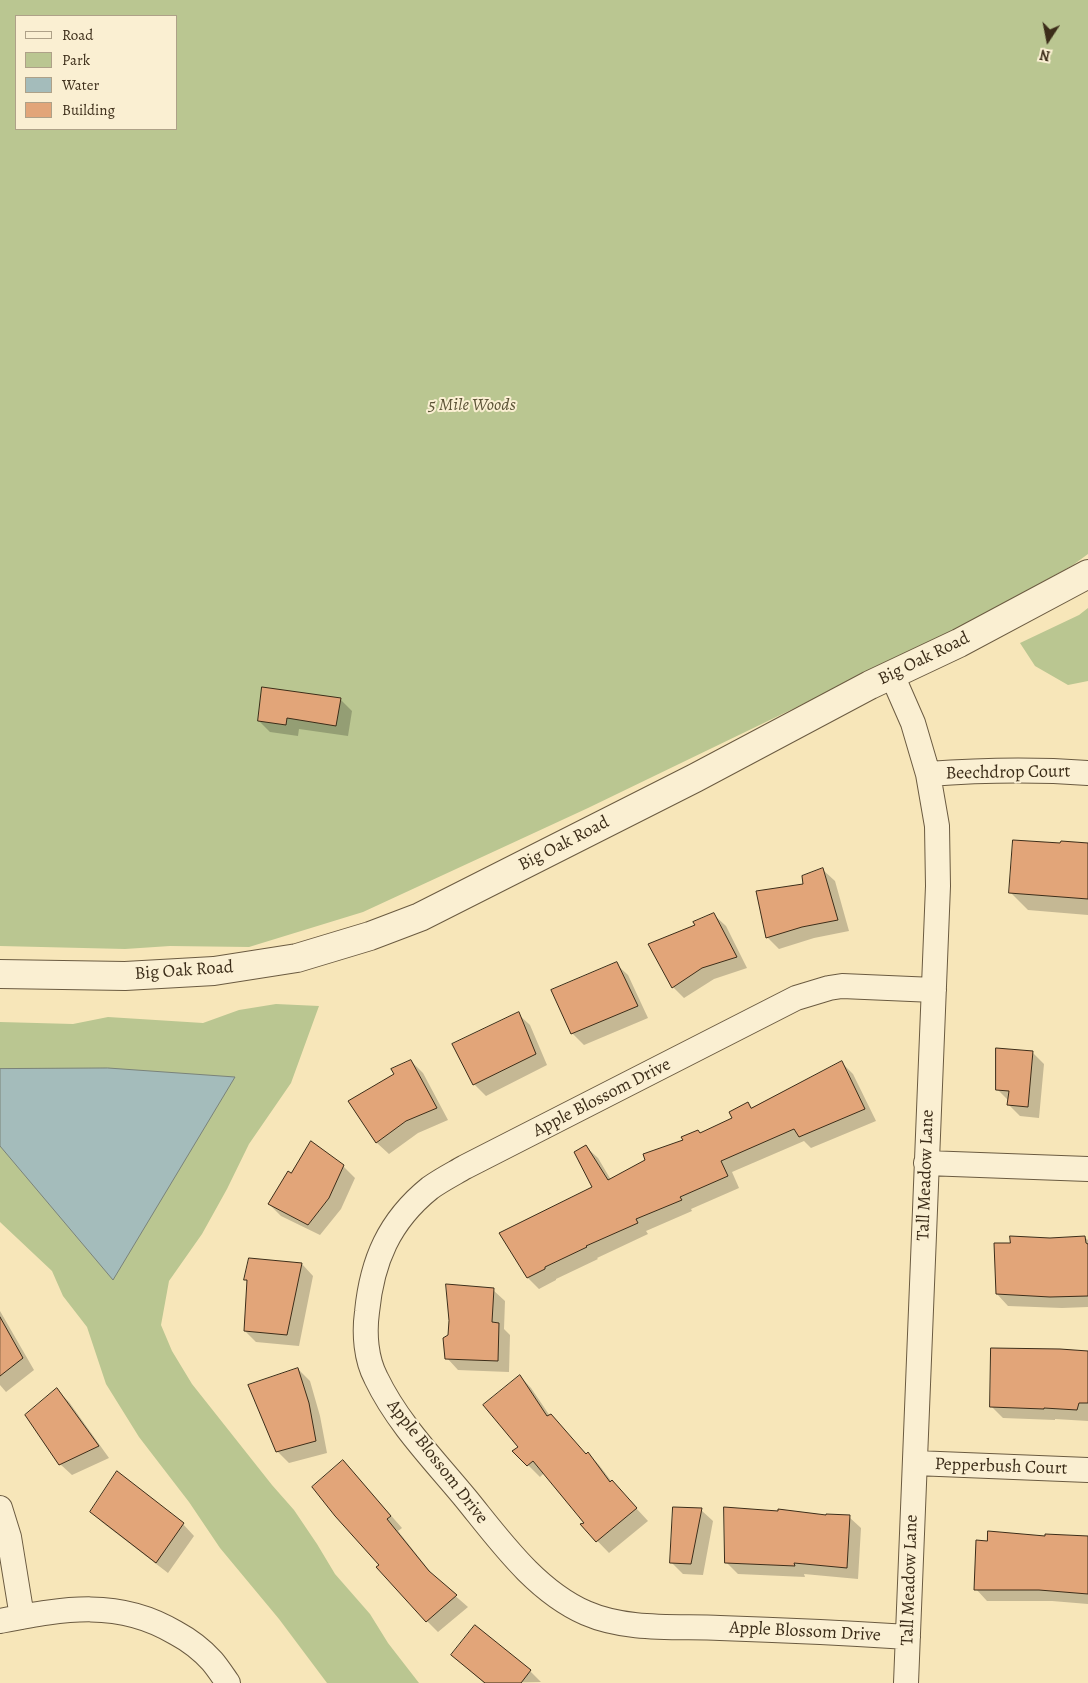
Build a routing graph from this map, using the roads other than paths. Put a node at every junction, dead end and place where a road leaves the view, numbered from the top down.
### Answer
1 (1088, 574) edge
2 (892, 674) junction
3 (1088, 772) edge
4 (928, 774) junction
5 (0, 974) edge
6 (934, 990) junction
7 (926, 1163) junction
8 (1088, 1169) edge
9 (914, 1463) junction
10 (1088, 1470) edge
11 (0, 1508) edge
12 (11, 1619) edge
13 (908, 1637) junction
14 (228, 1683) edge
15 (906, 1683) edge

1 - 2 street, Big Oak Road
2 - 4 street, Tall Meadow Lane
2 - 5 street, Big Oak Road
3 - 4 street, Beechdrop Court
4 - 6 street, Tall Meadow Lane
6 - 7 street, Tall Meadow Lane
6 - 13 street, Apple Blossom Drive
7 - 8 street
7 - 9 street, Tall Meadow Lane
9 - 10 street, Pepperbush Court
9 - 13 street, Tall Meadow Lane
11 - 12 street
12 - 14 street
13 - 15 street, Tall Meadow Lane

